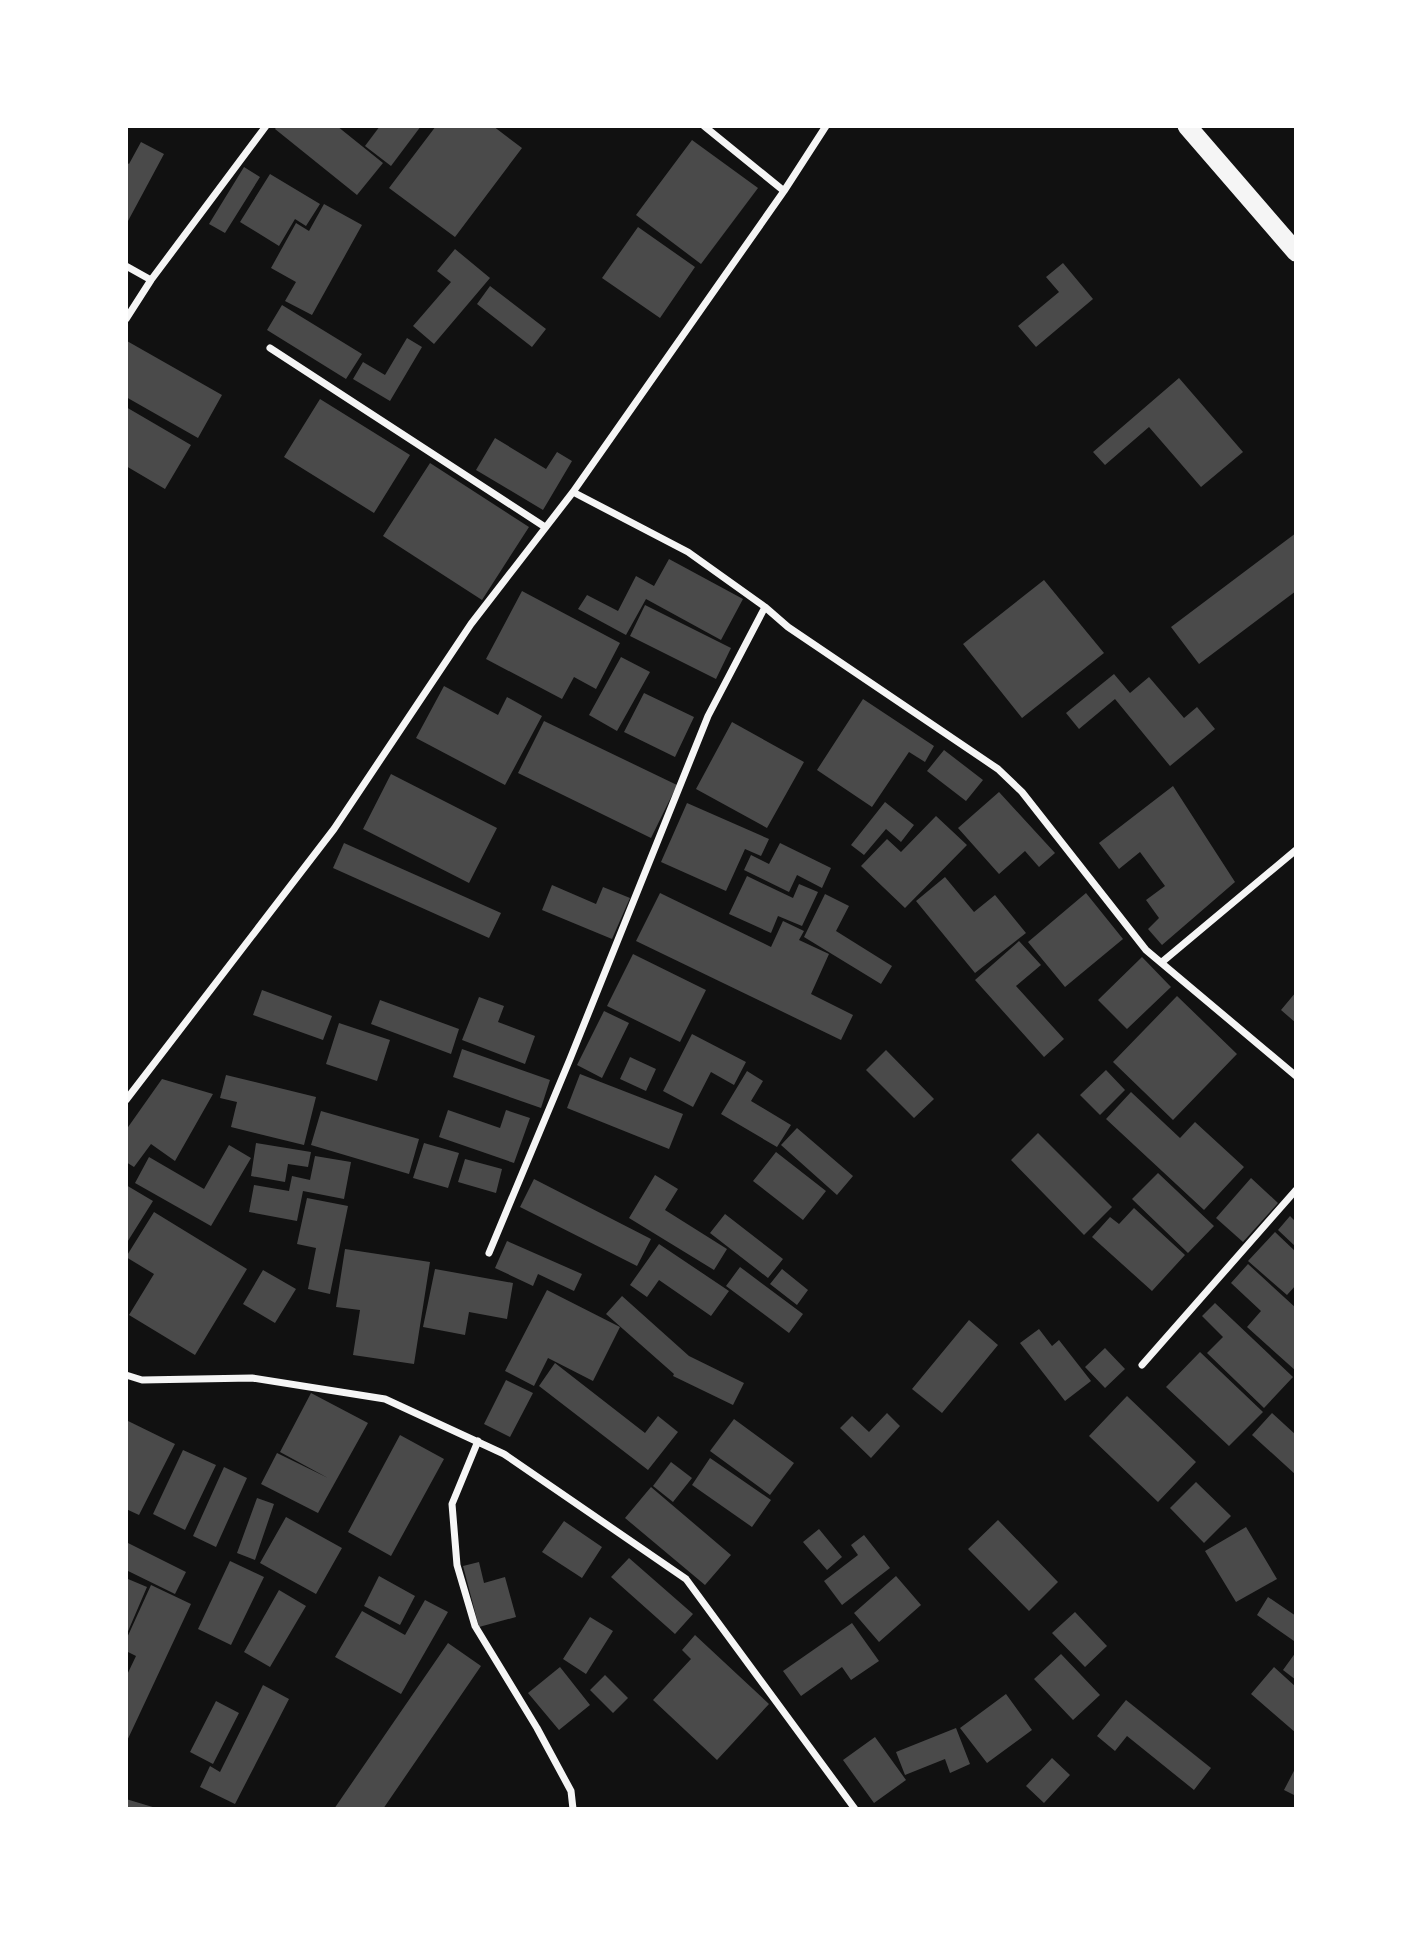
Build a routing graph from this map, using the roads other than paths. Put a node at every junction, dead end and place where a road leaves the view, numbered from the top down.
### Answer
1 (266, 126) edge
2 (704, 126) edge
3 (826, 126) edge
4 (1187, 126) edge
5 (784, 191) junction
6 (1296, 252) edge
7 (126, 266) edge
8 (151, 280) junction
9 (126, 319) edge
10 (270, 348) dead end
11 (573, 492) junction
12 (545, 527) junction
13 (765, 607) junction
14 (1296, 850) edge
15 (1162, 962) junction
16 (1296, 1076) edge
17 (126, 1100) edge
18 (1296, 1190) edge
19 (489, 1253) dead end
20 (1142, 1365) dead end
21 (126, 1375) edge
22 (478, 1441) junction
23 (573, 1809) edge
24 (855, 1809) edge

1 - 8 street
2 - 5 street
3 - 5 street
4 - 6 highway
5 - 11 street
7 - 8 street
8 - 9 street
10 - 12 street
11 - 12 street
11 - 13 street
12 - 17 street
13 - 15 street
13 - 19 street
14 - 15 street
15 - 16 street
18 - 20 street
21 - 22 street
22 - 23 street
22 - 24 street

